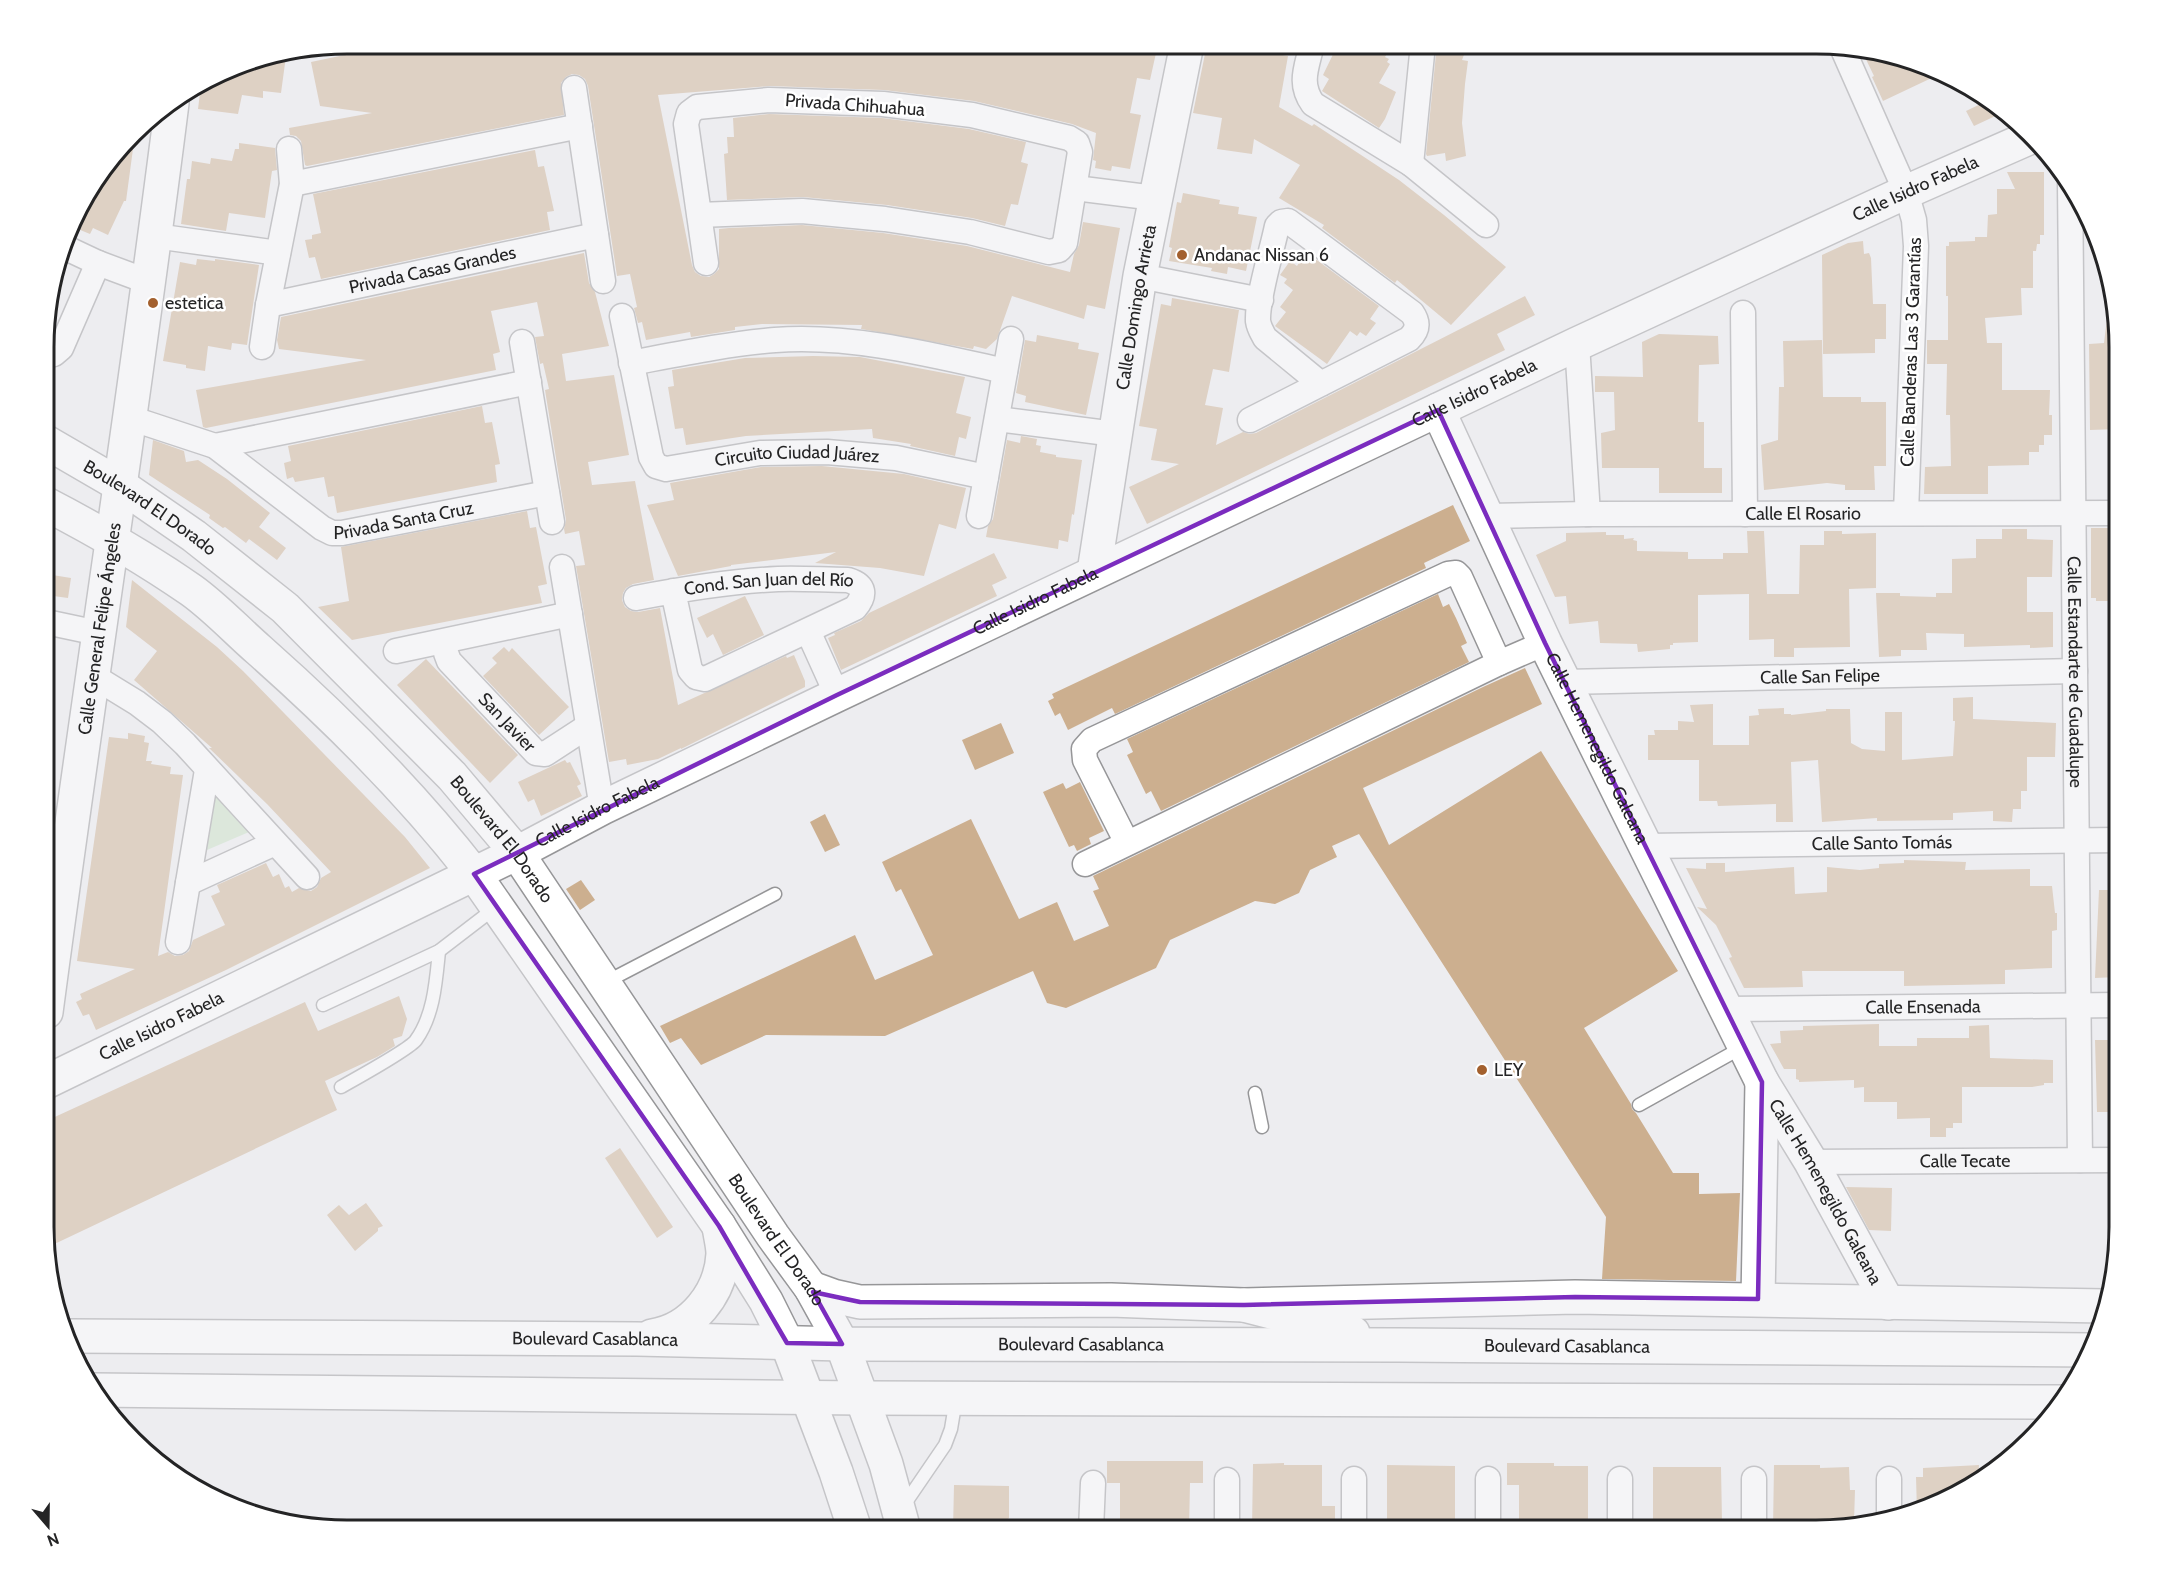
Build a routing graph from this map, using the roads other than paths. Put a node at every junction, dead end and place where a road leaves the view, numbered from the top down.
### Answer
1 (1185, 54) edge
2 (1309, 54) edge
3 (1422, 54) edge
4 (1845, 56) edge
5 (574, 88) dead end
6 (171, 114) edge
7 (580, 126) junction
8 (2023, 140) edge
9 (290, 149) dead end
10 (1411, 164) junction
11 (292, 184) junction
12 (1075, 188) junction
13 (1906, 192) junction
14 (1155, 198) junction
15 (2070, 201) edge
16 (699, 215) junction
17 (1486, 225) dead end
18 (596, 235) junction
19 (155, 236) junction
20 (71, 250) edge
21 (278, 254) junction
22 (98, 263) junction
23 (706, 263) dead end
24 (1140, 276) junction
25 (603, 281) dead end
26 (149, 282) junction
27 (1261, 300) junction
28 (268, 305) junction
29 (1743, 314) dead end
30 (622, 316) dead end
31 (1011, 339) dead end
32 (522, 342) dead end
33 (1576, 344) junction
34 (262, 347) dead end
35 (54, 354) edge
36 (631, 363) junction
37 (1005, 371) junction
38 (529, 382) junction
39 (1321, 384) junction
40 (1438, 410) junction
41 (130, 418) junction
42 (997, 419) junction
43 (1250, 420) dead end
44 (1115, 434) junction
45 (215, 446) junction
46 (54, 447) edge
47 (986, 477) junction
48 (120, 486) junction
49 (547, 493) junction
50 (54, 508) edge
51 (1906, 513) junction
52 (2073, 513) junction
53 (2109, 513) edge
54 (1588, 514) junction
55 (1745, 514) junction
56 (979, 516) dead end
57 (1488, 516) junction
58 (552, 522) dead end
59 (113, 540) junction
60 (562, 567) dead end
61 (1094, 572) junction
62 (673, 591) junction
63 (636, 598) dead end
64 (570, 614) junction
65 (54, 624) edge
66 (808, 631) junction
67 (98, 633) junction
68 (445, 642) junction
69 (1545, 643) junction
70 (396, 651) dead end
71 (1499, 663) junction
72 (2075, 671) junction
73 (93, 676) junction
74 (1564, 682) junction
75 (837, 695) junction
76 (588, 726) junction
77 (207, 770) junction
78 (602, 808) junction
79 (2077, 840) junction
80 (2109, 840) edge
81 (275, 843) junction
82 (1127, 843) junction
83 (1645, 846) junction
84 (517, 853) junction
85 (56, 857) edge
86 (1085, 864) dead end
87 (474, 874) junction
88 (307, 877) dead end
89 (188, 883) junction
90 (54, 888) edge
91 (775, 894) dead end
92 (496, 907) junction
93 (178, 942) dead end
94 (439, 951) junction
95 (604, 983) junction
96 (323, 1005) dead end
97 (2079, 1005) junction
98 (2109, 1005) edge
99 (1727, 1009) junction
100 (1744, 1046) junction
101 (54, 1078) edge
102 (1762, 1082) junction
103 (341, 1087) dead end
104 (1255, 1093) dead end
105 (1639, 1106) dead end
106 (1262, 1127) dead end
107 (2080, 1160) junction
108 (2109, 1160) edge
109 (1811, 1162) junction
110 (719, 1226) junction
111 (811, 1288) junction
112 (1758, 1299) junction
113 (1888, 1303) junction
114 (1244, 1305) junction
115 (2098, 1306) edge
116 (75, 1336) edge
117 (637, 1339) junction
118 (787, 1343) junction
119 (842, 1344) junction
120 (1399, 1345) junction
121 (2082, 1350) edge
122 (103, 1390) edge
123 (807, 1396) junction
124 (863, 1398) junction
125 (956, 1398) junction
126 (2050, 1402) edge
127 (1354, 1479) dead end
128 (1488, 1479) dead end
129 (1620, 1479) dead end
130 (1755, 1479) dead end
131 (1889, 1479) dead end
132 (1227, 1480) dead end
133 (1093, 1483) dead end
134 (1889, 1511) edge
135 (852, 1520) edge
136 (901, 1520) edge
137 (902, 1520) edge
138 (1092, 1520) edge
139 (1227, 1520) edge
140 (1354, 1520) edge
141 (1488, 1520) edge
142 (1620, 1520) edge
143 (1754, 1520) edge

1 - 14 main road, Calle Domingo Arrieta
2 - 10 street
3 - 10 street
4 - 13 street, Calle Banderas Las 3 Garantías
5 - 7 street
6 - 19 main road, Calle General Felipe Ángeles
7 - 11 street
7 - 18 street
8 - 13 main road, Calle Isidro Fabela
9 - 11 street
10 - 17 street
11 - 21 street
12 - 14 street
12 - 16 street, Privada Chihuahua
12 - 16 street, Privada Chihuahua
13 - 33 main road, Calle Isidro Fabela
13 - 51 street, Calle Banderas Las 3 Garantías
14 - 24 main road, Calle Domingo Arrieta
15 - 52 street, Calle Estandarte de Guadalupe
16 - 23 street, Privada Chihuahua
18 - 25 street
18 - 28 street, Privada Casas Grandes
19 - 21 street
19 - 26 main road, Calle General Felipe Ángeles
20 - 22 street
21 - 28 street
22 - 26 street
22 - 35 street
24 - 27 street
24 - 44 main road, Calle Domingo Arrieta
26 - 41 main road, Calle General Felipe Ángeles
27 - 39 street
27 - 39 street
28 - 34 street
29 - 55 street
30 - 36 street, Circuito Ciudad Juárez
31 - 37 street
32 - 38 street
33 - 40 main road, Calle Isidro Fabela
33 - 54 street
36 - 37 street
36 - 47 street, Circuito Ciudad Juárez
37 - 42 street
38 - 45 street, Privada Santa Cruz
38 - 49 street
39 - 43 street
40 - 57 main road, Calle Hemenegildo Galeana
40 - 61 main road, Calle Isidro Fabela
41 - 45 street, Privada Santa Cruz
41 - 48 main road, Calle General Felipe Ángeles
42 - 44 street
42 - 47 street
44 - 61 main road, Calle Domingo Arrieta
45 - 49 street, Privada Santa Cruz
46 - 48 main road, Boulevard El Dorado
47 - 56 street
48 - 59 main road, Calle General Felipe Ángeles
48 - 84 main road, Boulevard El Dorado
49 - 58 street
50 - 59 main road
51 - 52 street, Calle El Rosario
51 - 55 street, Calle El Rosario
52 - 53 street, Calle El Rosario
52 - 72 street, Calle Estandarte de Guadalupe
54 - 55 street, Calle El Rosario
54 - 57 street, Calle El Rosario
57 - 69 main road, Calle Hemenegildo Galeana
59 - 67 main road, Calle General Felipe Ángeles
59 - 87 main road
60 - 64 street
61 - 75 main road, Calle Isidro Fabela
62 - 63 street, Cond. San Juan del Río
62 - 66 street, Cond. San Juan del Río
62 - 66 street, Cond. San Juan del Río
64 - 68 street
64 - 76 street
65 - 67 street
66 - 75 street
67 - 73 main road, Calle General Felipe Ángeles
68 - 70 street
68 - 76 street, San Javier
69 - 71 street
69 - 74 main road, Calle Hemenegildo Galeana
71 - 82 street
71 - 82 street
72 - 74 street, Calle San Felipe
72 - 79 street, Calle Estandarte de Guadalupe
73 - 77 street
73 - 85 main road, Calle General Felipe Ángeles
74 - 83 main road, Calle Hemenegildo Galeana
75 - 78 main road, Calle Isidro Fabela
76 - 78 street
77 - 81 street
77 - 89 street
78 - 84 main road, Calle Isidro Fabela
79 - 80 street, Calle Santo Tomás
79 - 83 street, Calle Santo Tomás
79 - 97 street, Calle Estandarte de Guadalupe
81 - 88 street
81 - 89 street
82 - 86 street
83 - 99 main road, Calle Hemenegildo Galeana
84 - 87 main road, Calle Isidro Fabela
84 - 95 main road, Boulevard El Dorado
85 - 90 main road, Calle General Felipe Ángeles
87 - 92 main road
87 - 101 main road, Calle Isidro Fabela
89 - 93 street
91 - 95 lane
92 - 94 lane
92 - 110 main road
94 - 96 lane
94 - 103 lane
95 - 111 main road, Boulevard El Dorado
97 - 98 street, Calle Ensenada
97 - 99 street, Calle Ensenada
97 - 107 street, Calle Estandarte de Guadalupe
99 - 100 main road, Calle Hemenegildo Galeana
100 - 102 main road, Calle Hemenegildo Galeana
100 - 105 lane
102 - 109 main road, Calle Hemenegildo Galeana
102 - 112 main road, Calle Hemenegildo Galeana
104 - 106 lane
107 - 108 street, Calle Tecate
107 - 109 street, Calle Tecate
109 - 113 main road, Calle Hemenegildo Galeana
110 - 117 main road
110 - 118 main road
111 - 114 main road
111 - 119 main road, Boulevard El Dorado
112 - 113 main road
112 - 114 main road
113 - 115 main road
114 - 120 main road
116 - 117 main road, Boulevard Casablanca
117 - 118 main road, Boulevard Casablanca
118 - 119 main road, Boulevard Casablanca
118 - 123 main road
119 - 120 main road, Boulevard Casablanca
119 - 124 main road, Boulevard El Dorado
120 - 121 main road, Boulevard Casablanca
122 - 123 main road
123 - 124 main road
123 - 135 main road
124 - 125 main road
124 - 136 main road, Boulevard El Dorado
125 - 126 main road
125 - 137 lane
127 - 140 street
128 - 141 street
129 - 142 street
130 - 143 street
131 - 134 street
132 - 139 street
133 - 138 street

